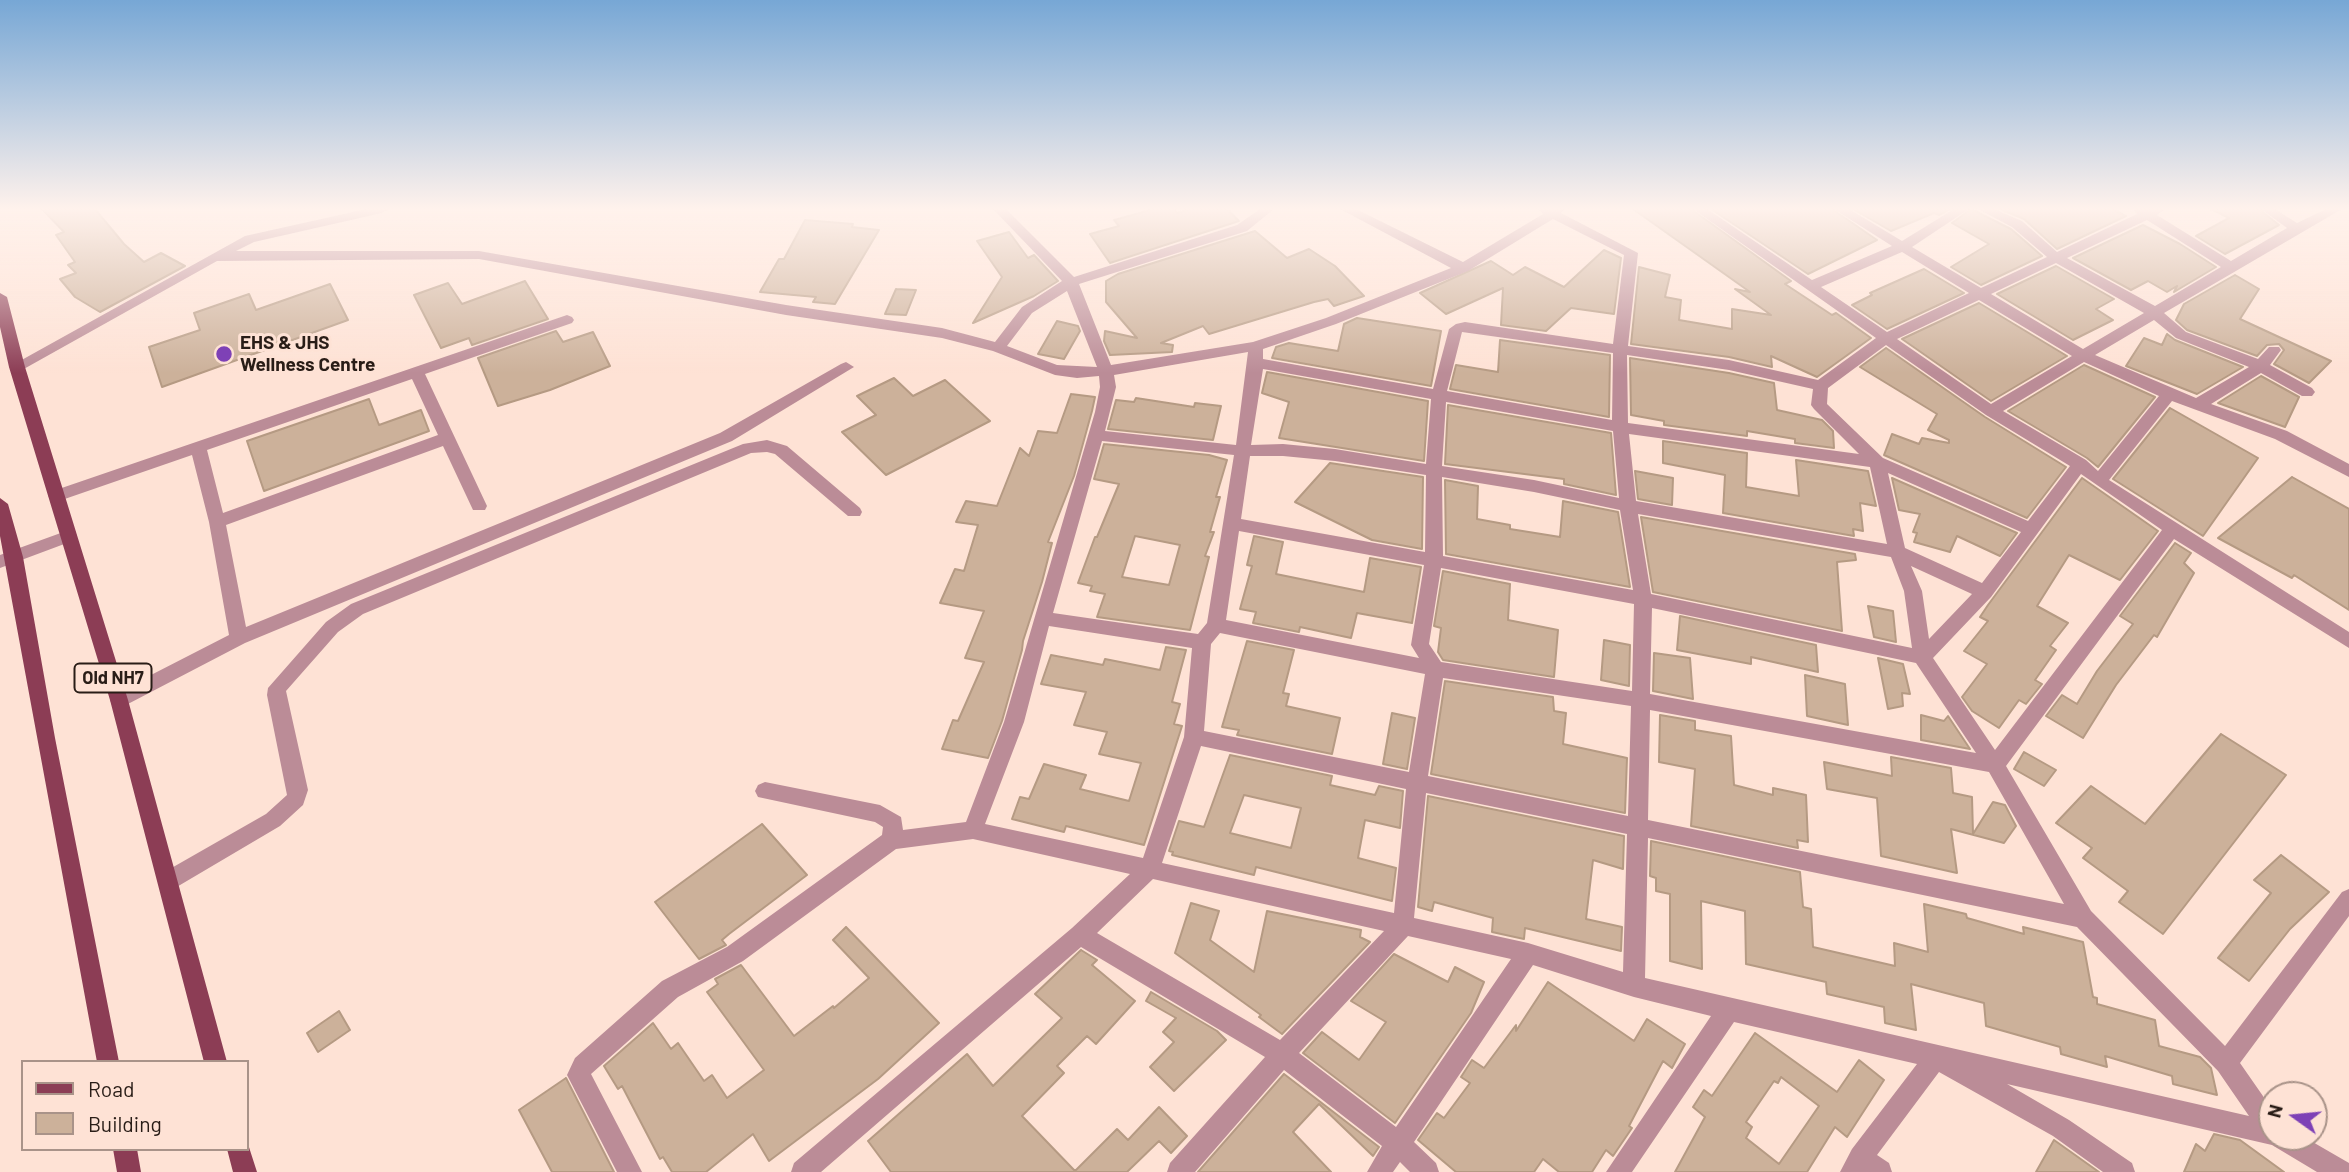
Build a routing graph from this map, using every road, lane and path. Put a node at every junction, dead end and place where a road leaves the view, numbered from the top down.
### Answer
1 (202, 264) edge
2 (528, 264) edge
3 (1053, 264) edge
4 (1129, 264) edge
5 (1454, 264) edge
6 (1470, 264) edge
7 (1630, 264) edge
8 (1779, 264) edge
9 (1863, 264) edge
10 (1929, 264) edge
11 (2041, 264) edge
12 (2067, 264) edge
13 (2227, 264) edge
14 (2240, 264) edge
15 (1463, 268) junction
16 (2233, 268) junction
17 (1071, 282) junction
18 (1811, 286) junction
19 (1979, 294) junction
20 (0, 297) edge
21 (2154, 312) junction
22 (567, 320) dead end
23 (1885, 340) junction
24 (998, 348) junction
25 (2274, 350) dead end
26 (1620, 351) junction
27 (1256, 354) junction
28 (2081, 355) junction
29 (2261, 366) junction
30 (17, 367) junction
31 (846, 367) dead end
32 (1106, 371) junction
33 (416, 372) junction
34 (1821, 386) junction
35 (2307, 392) dead end
36 (1439, 394) junction
37 (2169, 394) junction
38 (2197, 405) junction
39 (1991, 411) junction
40 (1620, 427) junction
41 (1096, 435) junction
42 (447, 438) junction
43 (198, 447) junction
44 (1244, 451) junction
45 (1877, 462) junction
46 (2080, 464) junction
47 (1434, 471) junction
48 (2349, 471) edge
49 (2099, 481) junction
50 (57, 496) junction
51 (0, 503) edge
52 (479, 506) dead end
53 (1628, 506) junction
54 (855, 512) dead end
55 (217, 522) junction
56 (1230, 523) junction
57 (2172, 529) junction
58 (2033, 530) junction
59 (69, 536) junction
60 (1897, 552) junction
61 (1434, 559) junction
62 (7, 560) edge
63 (1985, 592) junction
64 (1643, 599) junction
65 (1042, 618) junction
66 (1216, 625) junction
67 (239, 638) junction
68 (2349, 641) edge
69 (1202, 642) junction
70 (1922, 657) junction
71 (1435, 669) junction
72 (120, 700) junction
73 (1640, 700) junction
74 (1194, 737) junction
75 (1995, 765) junction
76 (1417, 780) junction
77 (765, 791) dead end
78 (1636, 828) junction
79 (973, 830) junction
80 (892, 840) junction
81 (1150, 869) junction
82 (168, 881) junction
83 (2349, 899) edge
84 (2083, 918) junction
85 (1403, 926) junction
86 (1080, 935) junction
87 (1528, 953) junction
88 (1634, 986) junction
89 (1729, 1010) junction
90 (1282, 1054) junction
91 (1936, 1056) junction
92 (108, 1060) edge
93 (215, 1060) edge
94 (2226, 1063) junction
95 (2258, 1110) edge
96 (2258, 1128) edge
97 (1400, 1145) junction
98 (125, 1151) edge
99 (240, 1151) edge
100 (2305, 1151) edge
101 (1856, 1164) edge
102 (806, 1171) edge
103 (130, 1172) edge
104 (245, 1172) edge
105 (630, 1172) edge
106 (1179, 1172) edge
107 (1379, 1172) edge
108 (1427, 1172) edge
109 (1618, 1172) edge
110 (1880, 1172) edge
111 (2123, 1172) edge
112 (2340, 1172) edge

1 - 30 street
2 - 24 street
3 - 17 street
4 - 17 street
5 - 15 street
6 - 15 street
7 - 26 street
8 - 18 street
9 - 18 street
10 - 19 street
11 - 19 street
12 - 21 street
13 - 16 street
14 - 16 street
15 - 27 street
16 - 21 street
17 - 24 street
17 - 32 street
18 - 23 street
19 - 23 street
19 - 28 street
20 - 30 main road, Old NH7
21 - 28 street
21 - 29 street
22 - 33 street
23 - 34 street
23 - 39 street
24 - 32 street
25 - 29 street
26 - 34 street
26 - 36 street
26 - 40 street
27 - 32 street
27 - 36 street
27 - 44 street
28 - 37 street
28 - 39 street
29 - 35 street
29 - 38 street
30 - 50 main road, Old NH7
31 - 67 street
32 - 41 street
33 - 42 street
33 - 43 street
34 - 45 street
36 - 40 street
36 - 47 street
37 - 38 street
37 - 49 street
38 - 48 street
39 - 46 street
40 - 45 street
40 - 53 street
41 - 44 street
41 - 65 street
42 - 52 street
42 - 55 street
43 - 50 street
43 - 55 street
44 - 47 street
44 - 56 street
45 - 58 street
45 - 60 street
46 - 49 street
46 - 58 street
47 - 53 street
47 - 61 street
49 - 57 street
50 - 59 main road, Old NH7
51 - 62 main road
53 - 60 street
53 - 64 street
54 - 82 street
55 - 67 street
56 - 61 street
56 - 66 street
57 - 68 street
57 - 75 street
58 - 63 street
59 - 62 street
59 - 72 main road, Old NH7
60 - 63 street
60 - 70 street
61 - 64 street
61 - 71 street
62 - 92 main road
63 - 70 street
64 - 70 street
64 - 73 street
65 - 69 street
65 - 79 street
66 - 69 street
66 - 71 street
67 - 72 street
69 - 74 street
70 - 75 street
71 - 73 street
71 - 76 street
72 - 82 main road, Old NH7
73 - 75 street
73 - 78 street
74 - 76 street
74 - 81 street
75 - 84 street
76 - 78 street
76 - 85 street
77 - 80 street
78 - 84 street
78 - 88 street
79 - 80 street
79 - 81 street
80 - 105 street
81 - 85 street
81 - 86 street
82 - 93 main road, Old NH7
83 - 94 street
84 - 94 street
85 - 87 street
85 - 90 street
86 - 90 street
86 - 102 street
87 - 88 street
87 - 97 street
88 - 89 street
89 - 91 street
89 - 109 street
90 - 97 street
90 - 106 street
91 - 96 street
91 - 101 street
91 - 111 street
94 - 95 street
97 - 107 street
97 - 108 street
98 - 103 main road
99 - 104 main road
100 - 112 street
101 - 110 street

